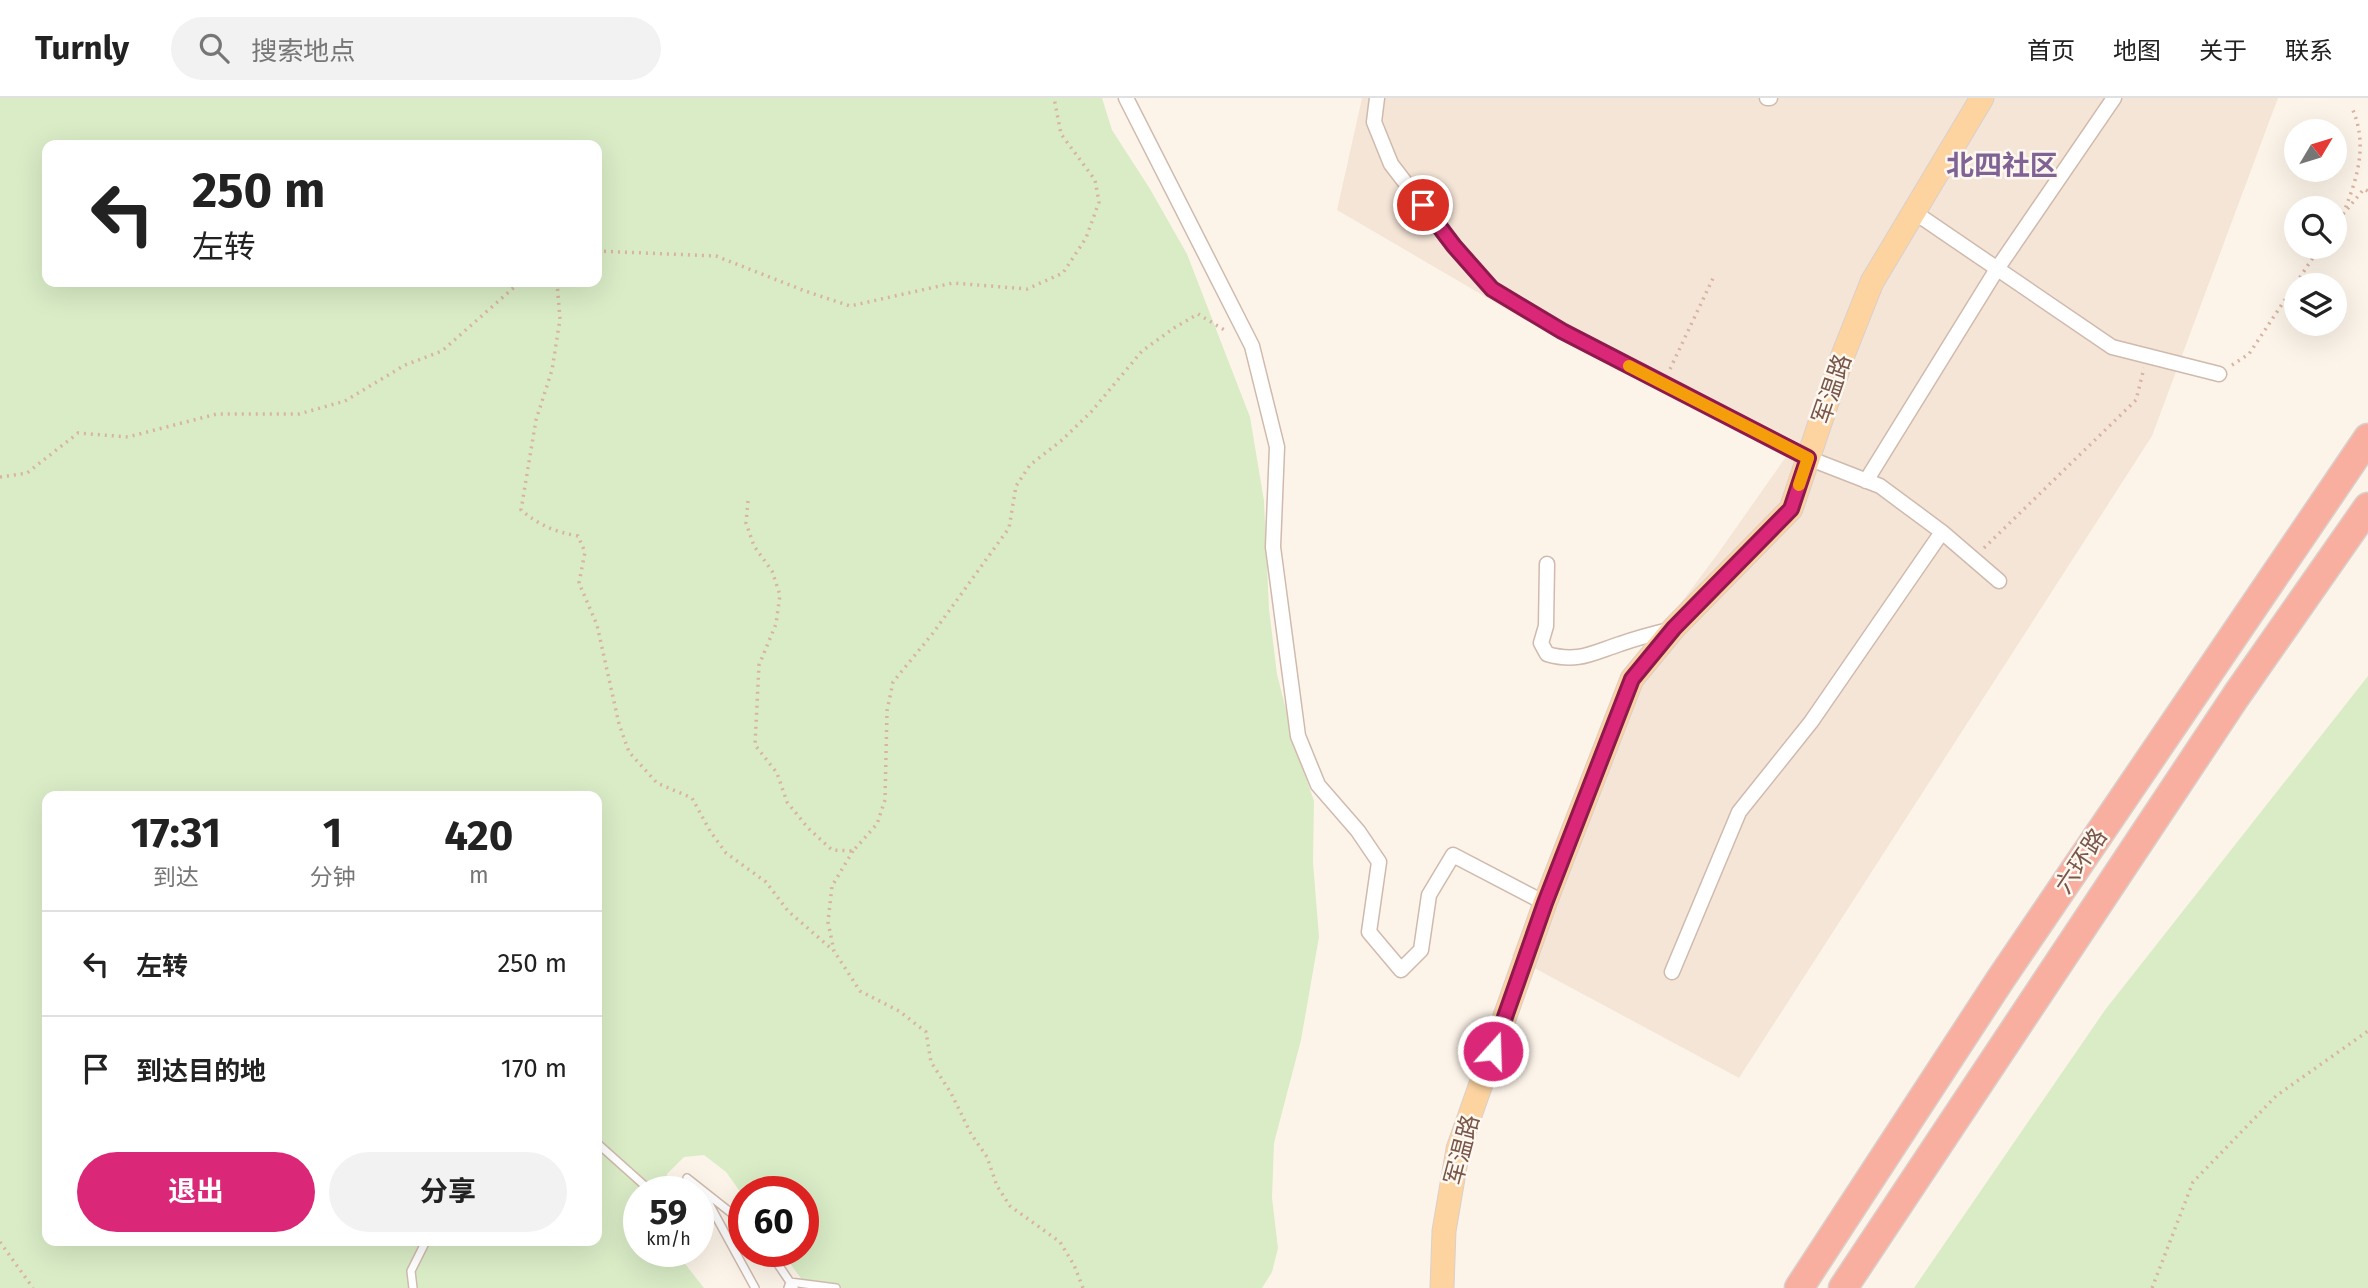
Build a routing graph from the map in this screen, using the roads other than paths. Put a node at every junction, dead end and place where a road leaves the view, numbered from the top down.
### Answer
1 (1126, 98) edge
2 (1377, 98) edge
3 (1982, 98) edge
4 (2114, 98) edge
5 (1914, 212) junction
6 (1997, 269) junction
7 (2218, 374) road end
8 (2368, 438) edge
9 (1808, 458) junction
10 (1866, 481) junction
11 (2368, 507) edge
12 (1942, 532) junction
13 (1547, 564) dead end
14 (1999, 581) dead end
15 (1674, 628) junction
16 (1545, 903) junction
17 (1672, 972) dead end
18 (602, 1147) edge
19 (635, 1176) edge
20 (714, 1199) edge
21 (728, 1210) edge
22 (714, 1213) edge
23 (424, 1246) edge
24 (779, 1267) edge
25 (791, 1286) edge
26 (413, 1288) edge
27 (755, 1288) edge
28 (836, 1288) edge
29 (1442, 1288) edge
30 (1799, 1288) edge
31 (1843, 1288) edge

1 - 16 street
2 - 9 street
3 - 5 main road, 军温路
4 - 6 street
5 - 6 street
5 - 9 main road, 军温路
6 - 7 street
6 - 10 street
8 - 30 highway, 六环路
9 - 10 street
9 - 15 main road, 军温路
10 - 12 street
11 - 31 highway, 六环路
12 - 14 street
12 - 17 street
13 - 15 street
15 - 16 main road, 军温路
16 - 29 main road, 军温路
18 - 19 lane
20 - 21 lane
22 - 27 lane
23 - 26 lane
24 - 25 lane
25 - 28 lane

